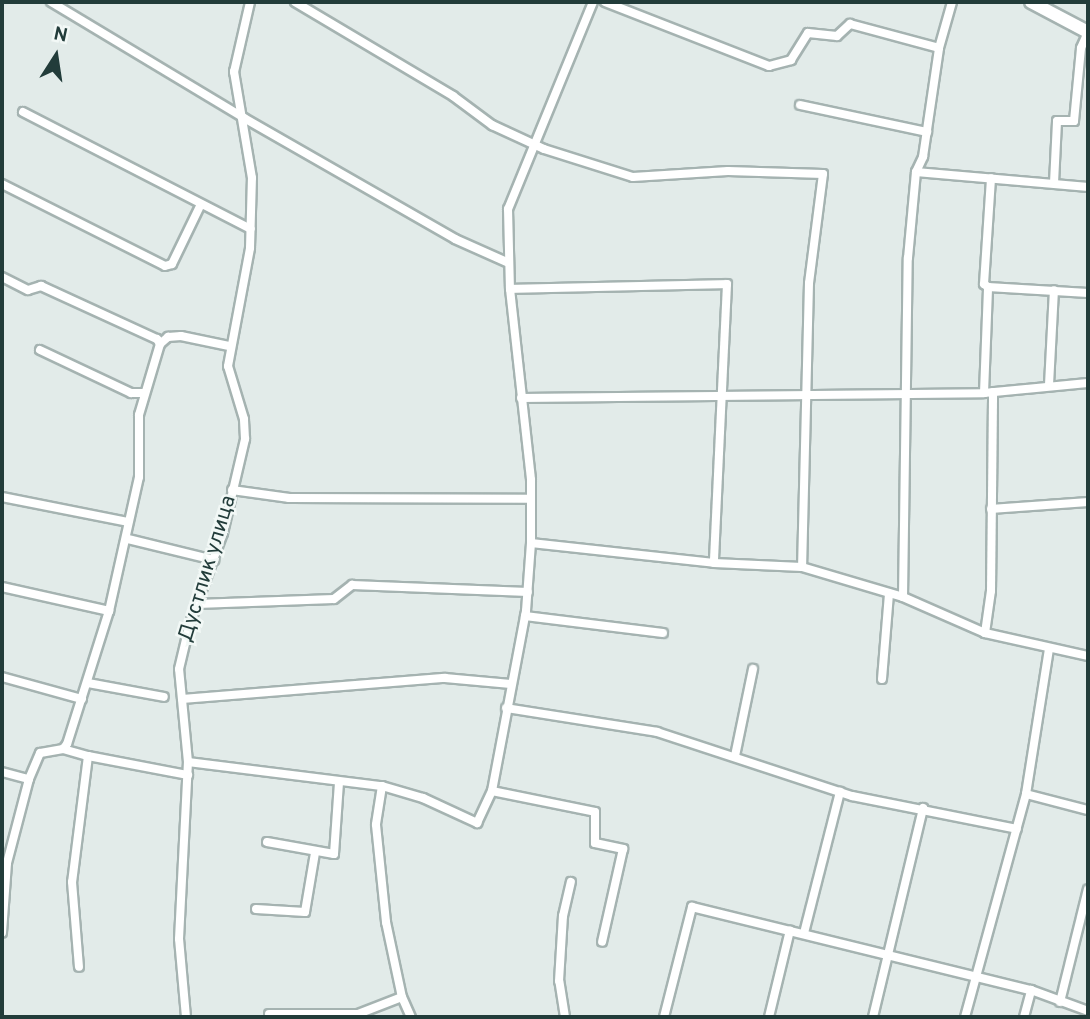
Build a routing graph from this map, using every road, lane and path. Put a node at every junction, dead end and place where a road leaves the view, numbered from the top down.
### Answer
1 (51, 2) edge
2 (250, 2) edge
3 (295, 2) edge
4 (593, 2) edge
5 (605, 2) edge
6 (952, 2) edge
7 (1031, 2) edge
8 (1088, 32) edge
9 (939, 48) junction
10 (800, 105) dead end
11 (23, 112) dead end
12 (244, 118) junction
13 (927, 132) junction
14 (533, 144) junction
15 (916, 172) junction
16 (991, 178) junction
17 (1054, 183) junction
18 (2, 184) edge
19 (1088, 187) edge
20 (200, 206) junction
21 (251, 229) junction
22 (509, 263) junction
23 (2, 277) edge
24 (988, 287) junction
25 (510, 289) junction
26 (1054, 290) junction
27 (1088, 293) edge
28 (160, 344) junction
29 (229, 345) junction
30 (40, 350) dead end
31 (1088, 383) edge
32 (1049, 385) junction
33 (143, 393) junction
34 (988, 393) junction
35 (723, 394) junction
36 (909, 394) junction
37 (807, 395) junction
38 (521, 398) junction
39 (232, 490) junction
40 (2, 497) edge
41 (531, 499) junction
42 (1088, 502) edge
43 (991, 509) junction
44 (128, 522) junction
45 (128, 539) junction
46 (531, 542) junction
47 (214, 560) junction
48 (714, 563) junction
49 (802, 568) junction
50 (2, 587) edge
51 (528, 592) junction
52 (889, 593) junction
53 (903, 597) junction
54 (197, 604) junction
55 (109, 611) junction
56 (525, 616) junction
57 (985, 633) junction
58 (663, 634) dead end
59 (1049, 649) junction
60 (1088, 656) edge
61 (753, 669) dead end
62 (2, 677) edge
63 (882, 679) dead end
64 (88, 683) junction
65 (511, 684) junction
66 (164, 696) dead end
67 (82, 699) junction
68 (182, 699) junction
69 (506, 708) junction
70 (63, 750) junction
71 (88, 756) junction
72 (735, 756) junction
73 (188, 762) junction
74 (2, 772) edge
75 (188, 775) junction
76 (29, 779) junction
77 (339, 782) junction
78 (382, 786) junction
79 (492, 791) junction
80 (840, 792) junction
81 (1026, 794) junction
82 (923, 808) junction
83 (1088, 810) edge
84 (1017, 828) junction
85 (267, 842) dead end
86 (315, 853) junction
87 (4, 862) edge
88 (571, 882) dead end
89 (1088, 890) edge
90 (256, 909) dead end
91 (790, 930) junction
92 (2, 933) edge
93 (804, 933) junction
94 (602, 942) dead end
95 (888, 955) junction
96 (79, 967) dead end
97 (976, 977) junction
98 (1031, 990) junction
99 (402, 997) junction
100 (1060, 1002) junction
101 (1088, 1011) edge
102 (270, 1014) dead end
103 (186, 1017) edge
104 (411, 1017) edge
105 (565, 1017) edge
106 (664, 1017) edge
107 (769, 1017) edge
108 (873, 1017) edge
109 (965, 1017) edge
110 (1024, 1017) edge

1 - 12 street
2 - 12 street, Дустлик улица
3 - 14 street
4 - 14 street
5 - 9 street
6 - 9 street
7 - 8 main road
8 - 17 street
9 - 13 street
10 - 13 street
11 - 20 street
12 - 21 street, Дустлик улица
12 - 22 street
13 - 15 street
14 - 22 street
14 - 37 street
15 - 16 street
15 - 36 street
16 - 17 street
16 - 24 street
17 - 19 street
18 - 20 street
20 - 21 street
21 - 29 street, Дустлик улица
22 - 25 street
23 - 28 street
24 - 26 street
24 - 34 street
25 - 35 street
25 - 38 street
26 - 27 street
26 - 32 street
28 - 29 street
28 - 33 street
29 - 39 street, Дустлик улица
30 - 33 street
31 - 32 street
32 - 34 street
33 - 44 street
34 - 36 street
34 - 43 street
35 - 37 street
35 - 38 street
35 - 48 street
36 - 37 street
36 - 53 street
37 - 49 street
38 - 41 street
39 - 41 street
39 - 47 street, Дустлик улица
40 - 44 street
41 - 46 street
42 - 43 street
43 - 57 street
44 - 45 street
45 - 47 street
45 - 55 street
46 - 48 street
46 - 51 street
47 - 54 street, Дустлик улица
48 - 49 street
49 - 52 street
50 - 55 street
51 - 54 street
51 - 56 street
52 - 53 street
52 - 63 street
53 - 57 street
54 - 68 street, Дустлик улица
55 - 64 street
56 - 58 street
56 - 65 street
57 - 59 street
59 - 60 street
59 - 81 street
61 - 72 street
62 - 67 street
64 - 66 street
64 - 67 street
65 - 68 street
65 - 69 street
67 - 70 street
68 - 73 street, Дустлик улица
69 - 72 street
69 - 79 street
70 - 71 street
70 - 76 street
71 - 75 street
71 - 96 street
72 - 80 street
73 - 75 street, Дустлик улица
73 - 77 street
74 - 76 street
75 - 103 street, Дустлик улица
76 - 87 street
77 - 78 street
77 - 86 street
78 - 79 street
78 - 99 street
79 - 94 street
80 - 82 street
80 - 93 street
81 - 83 street
81 - 84 street
82 - 84 street
82 - 95 street
84 - 97 street
85 - 86 street
86 - 90 street
87 - 92 street
88 - 105 street
89 - 100 street
91 - 93 street
91 - 106 street
91 - 107 street
93 - 95 street
95 - 97 street
95 - 108 street
97 - 98 street
97 - 109 street
98 - 100 street
98 - 110 street
99 - 102 street
99 - 104 street
100 - 101 street

